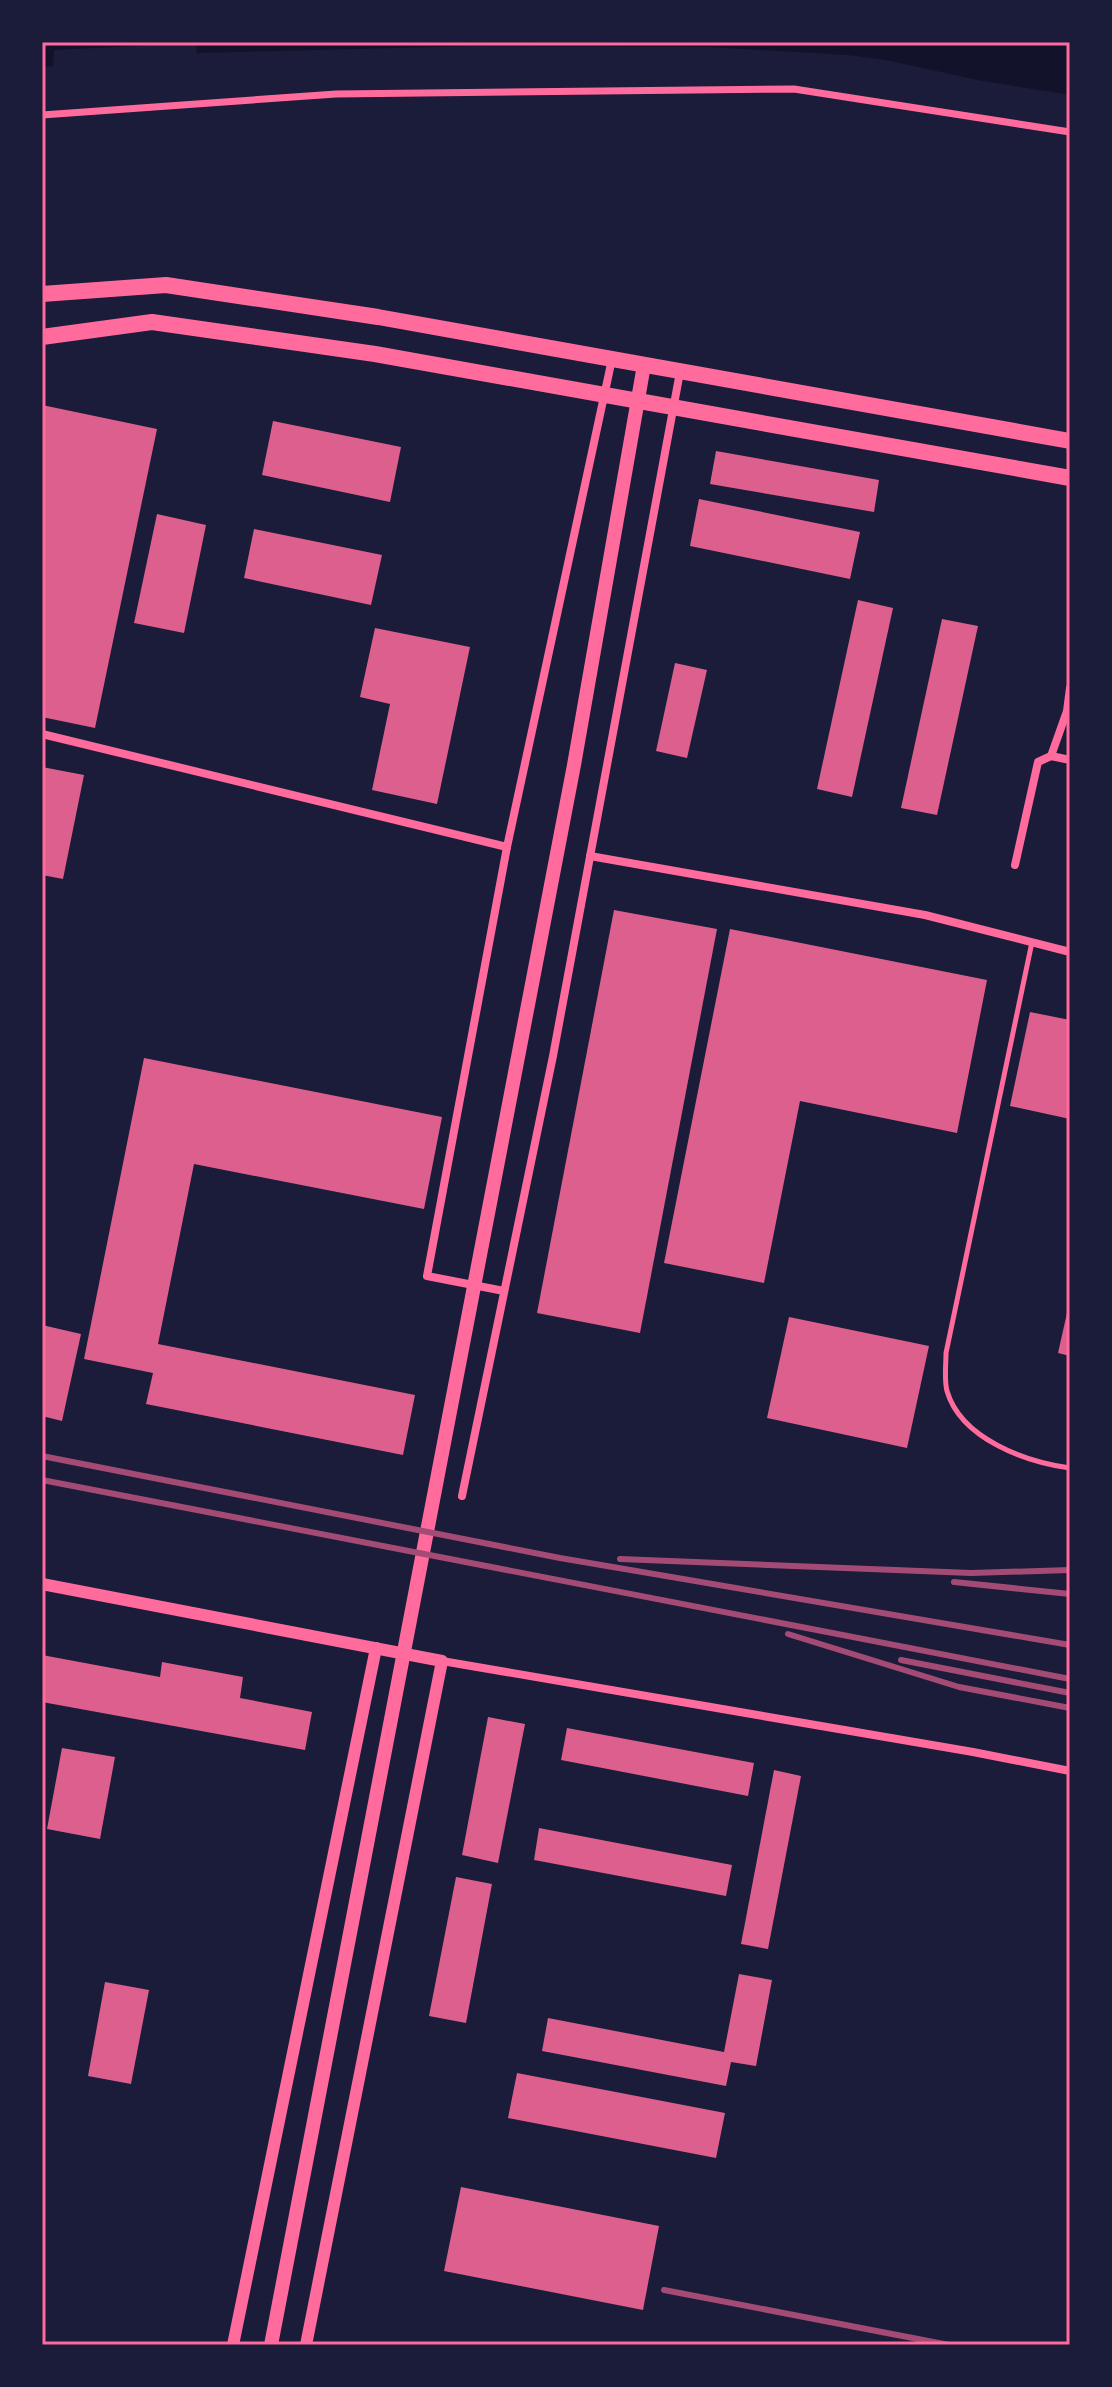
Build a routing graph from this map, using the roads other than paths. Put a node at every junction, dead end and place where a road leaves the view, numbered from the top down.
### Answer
1 (42, 115) edge
2 (1070, 132) edge
3 (42, 294) edge
4 (42, 337) edge
5 (612, 359) junction
6 (644, 365) junction
7 (680, 371) junction
8 (605, 394) junction
9 (638, 400) junction
10 (673, 406) junction
11 (1070, 441) edge
12 (1070, 478) edge
13 (1070, 688) edge
14 (42, 734) edge
15 (1051, 756) junction
16 (1070, 760) edge
17 (507, 847) junction
18 (590, 856) junction
19 (1015, 865) dead end
20 (1032, 942) junction
21 (1070, 952) edge
22 (504, 1291) junction
23 (1070, 1468) edge
24 (462, 1496) dead end
25 (42, 1584) edge
26 (376, 1648) junction
27 (442, 1661) junction
28 (1070, 1771) edge
29 (233, 2345) edge
30 (271, 2345) edge
31 (306, 2345) edge

1 - 2 street
3 - 5 highway
4 - 8 highway
5 - 6 highway
5 - 8 street
6 - 7 highway
6 - 9 main road
7 - 10 street
7 - 11 highway
8 - 9 highway
8 - 17 street
9 - 10 highway
9 - 30 main road
10 - 12 highway
10 - 18 street
13 - 15 street
14 - 17 street
15 - 16 street
15 - 19 street
17 - 22 street
18 - 20 street
18 - 22 street
20 - 21 street
20 - 23 lane
22 - 24 street
25 - 26 street
26 - 27 street
26 - 29 street
27 - 28 street
27 - 31 street

